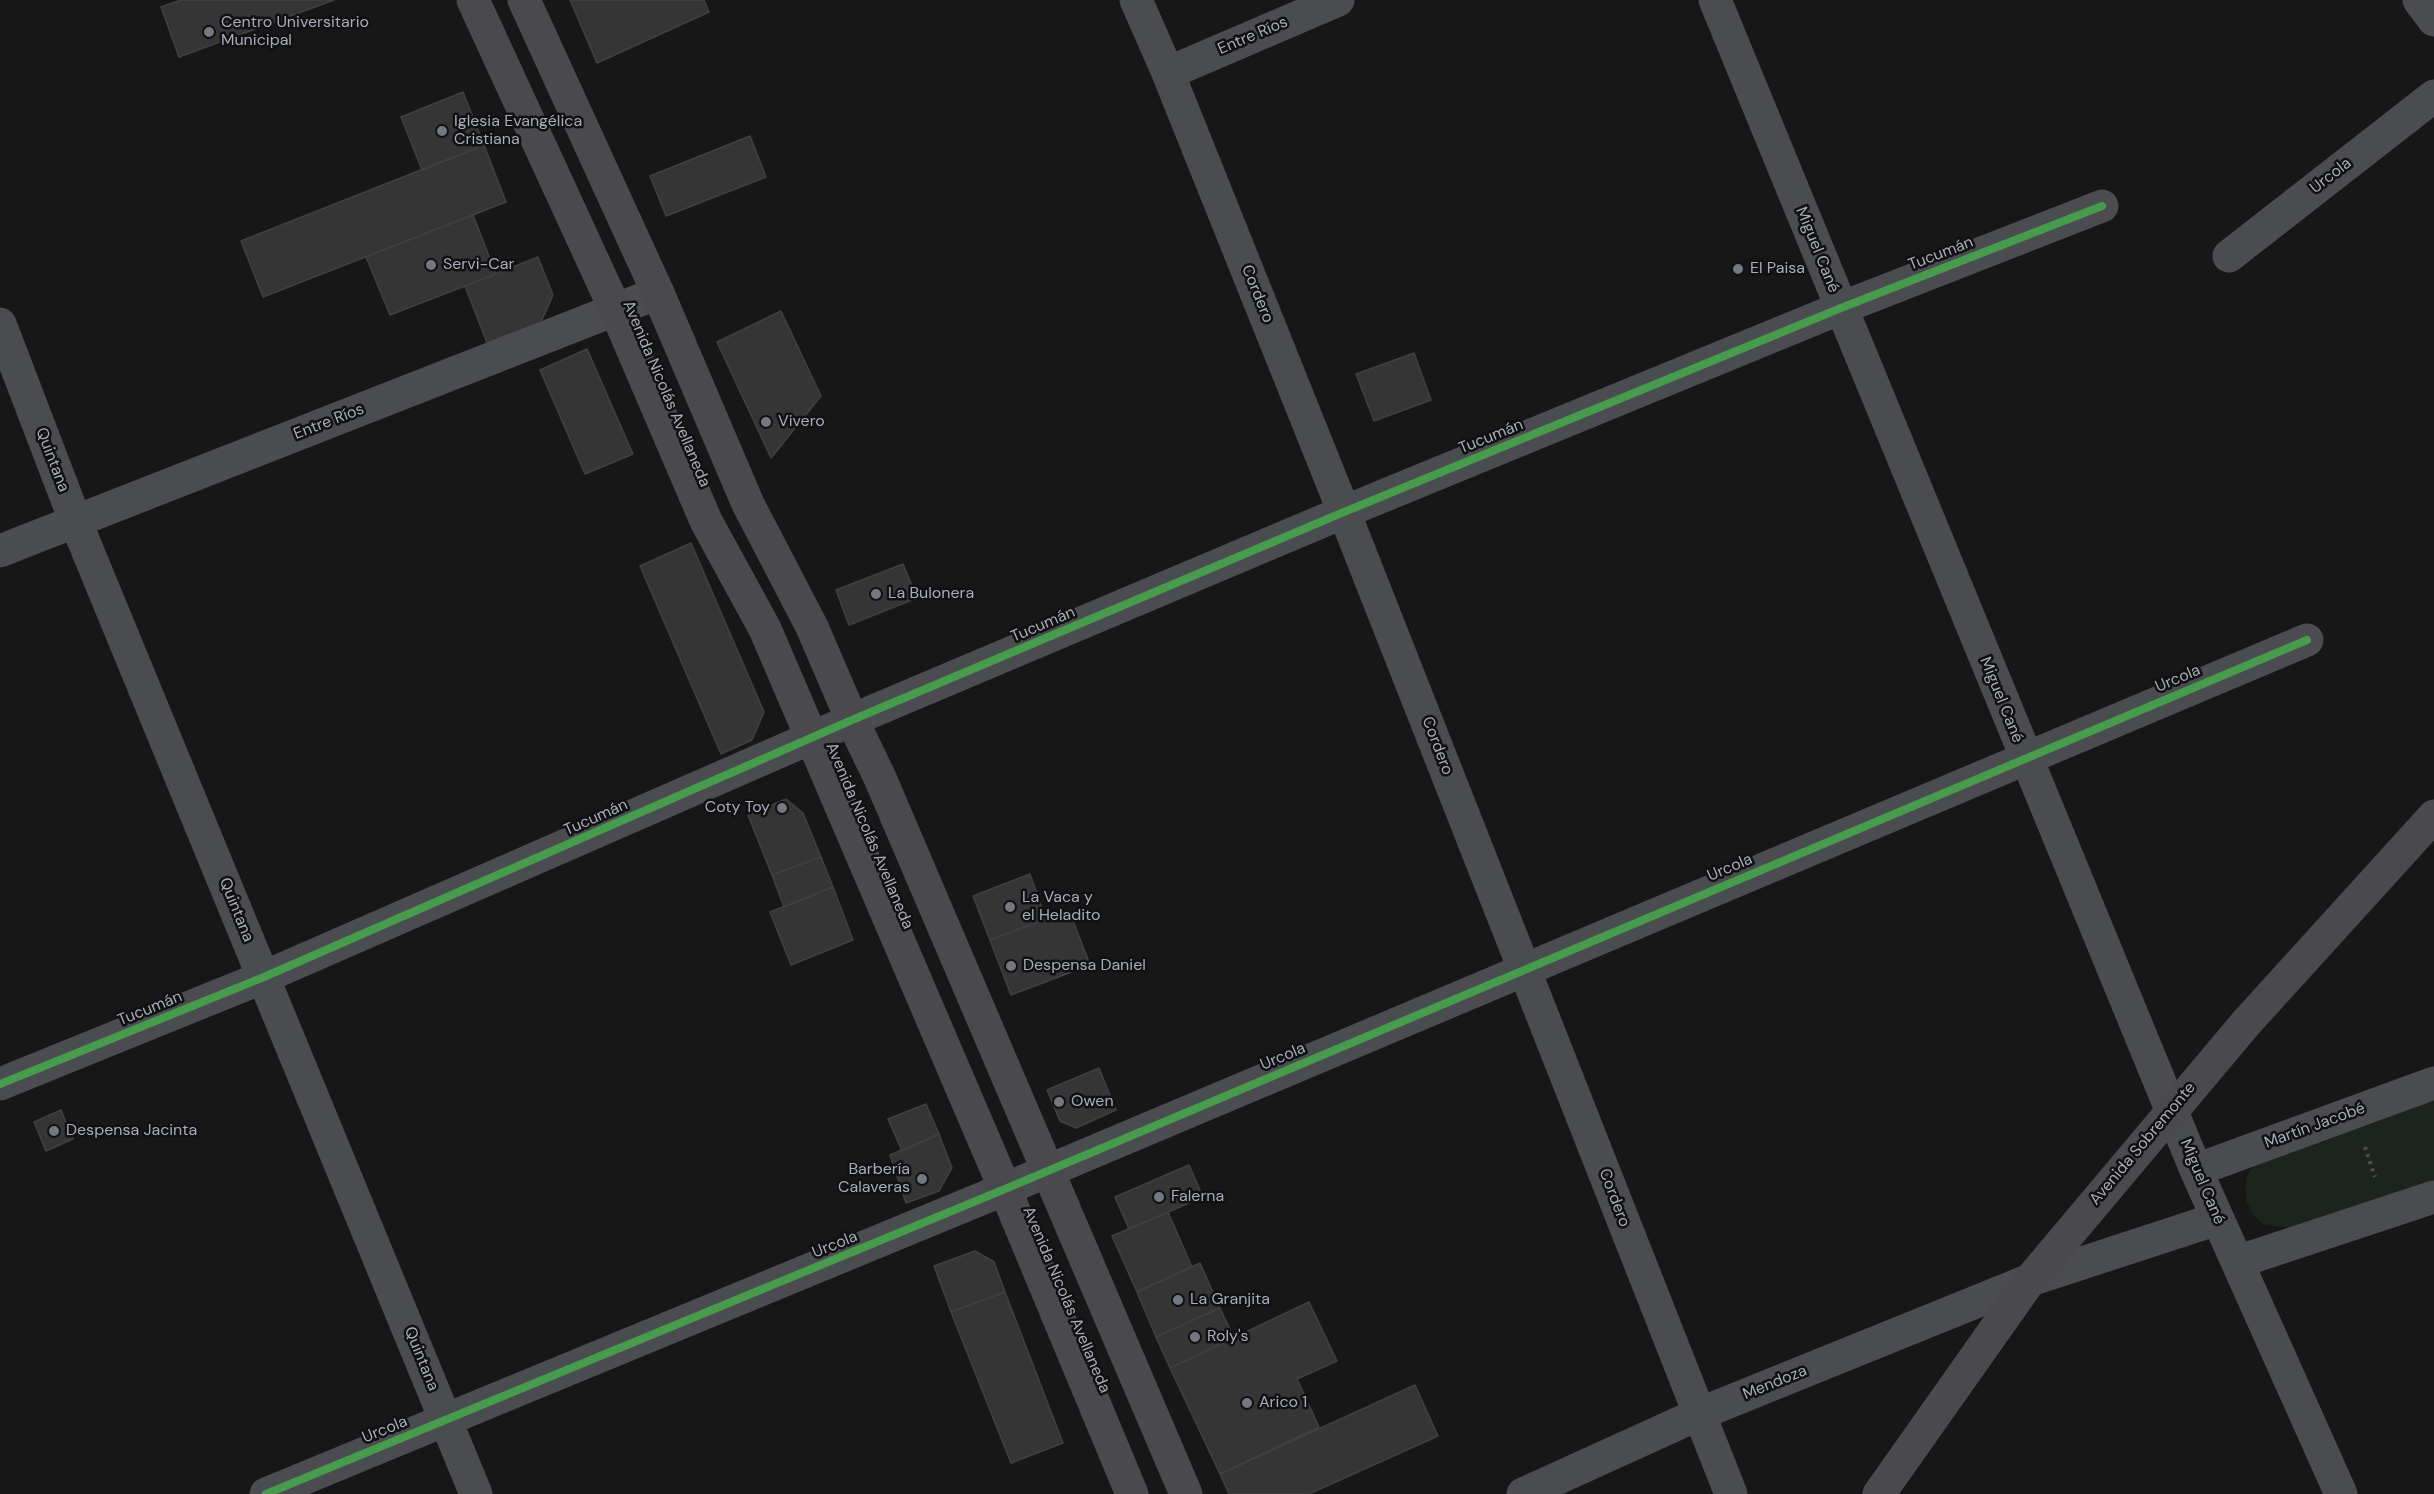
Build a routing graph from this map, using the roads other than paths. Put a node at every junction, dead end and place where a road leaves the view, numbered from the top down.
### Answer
1 (473, 0) edge
2 (524, 0) edge
3 (1136, 0) edge
4 (1338, 0) edge
5 (1714, 0) edge
6 (2419, 0) edge
7 (2434, 20) edge
8 (1168, 73) junction
9 (2434, 96) edge
10 (2102, 206) dead end
11 (2229, 256) dead end
12 (658, 293) junction
13 (1840, 308) junction
14 (616, 310) junction
15 (0, 324) edge
16 (1344, 512) junction
17 (75, 520) junction
18 (0, 551) edge
19 (2307, 639) dead end
20 (852, 720) junction
21 (813, 738) junction
22 (2025, 758) junction
23 (2434, 816) edge
24 (1525, 970) junction
25 (264, 977) junction
26 (2434, 1083) edge
27 (0, 1084) edge
28 (2171, 1109) junction
29 (2196, 1170) junction
30 (1048, 1171) junction
31 (1005, 1189) junction
32 (2434, 1197) edge
33 (2217, 1219) junction
34 (2237, 1262) junction
35 (2030, 1280) junction
36 (1699, 1414) junction
37 (446, 1420) junction
38 (266, 1494) edge
39 (476, 1494) edge
40 (1132, 1494) edge
41 (1186, 1494) edge
42 (1523, 1494) edge
43 (1731, 1494) edge
44 (1879, 1494) edge
45 (2341, 1494) edge

1 - 14 main road, Avenida Nicolás Avellaneda
2 - 12 main road, Avenida Nicolás Avellaneda
3 - 8 street, Cordero
4 - 8 street, Entre Ríos
5 - 13 street, Miguel Cané
6 - 7 street
8 - 16 street, Cordero
9 - 11 street, Urcola
10 - 13 street, Tucumán
12 - 14 street, Entre Ríos
12 - 20 main road, Avenida Nicolás Avellaneda
13 - 16 street, Tucumán
13 - 22 street, Miguel Cané
14 - 17 street, Entre Ríos
14 - 21 main road, Avenida Nicolás Avellaneda
15 - 17 street, Quintana
16 - 20 street, Tucumán
16 - 24 street, Cordero
17 - 18 street, Entre Ríos
17 - 25 street, Quintana
19 - 22 street, Urcola
20 - 21 street, Tucumán
20 - 30 main road, Avenida Nicolás Avellaneda
21 - 25 street, Tucumán
21 - 31 main road, Avenida Nicolás Avellaneda
22 - 24 street, Urcola
22 - 28 street, Miguel Cané
23 - 28 main road, Avenida Sobremonte
24 - 30 street, Urcola
24 - 36 street, Cordero
25 - 27 street, Tucumán
25 - 37 street, Quintana
26 - 29 street, Martín Jacobé
28 - 29 street, Miguel Cané
28 - 35 main road, Avenida Sobremonte
29 - 33 street, Miguel Cané
30 - 31 street, Urcola
30 - 41 main road, Avenida Nicolás Avellaneda
31 - 37 street, Urcola
31 - 40 main road, Avenida Nicolás Avellaneda
32 - 34 street
33 - 34 street, Miguel Cané
33 - 35 street, Mendoza
34 - 45 street, Miguel Cané
35 - 36 street, Mendoza
35 - 44 main road, Avenida Sobremonte
36 - 42 street, Mendoza
36 - 43 street, Cordero
37 - 38 street, Urcola
37 - 39 street, Quintana

